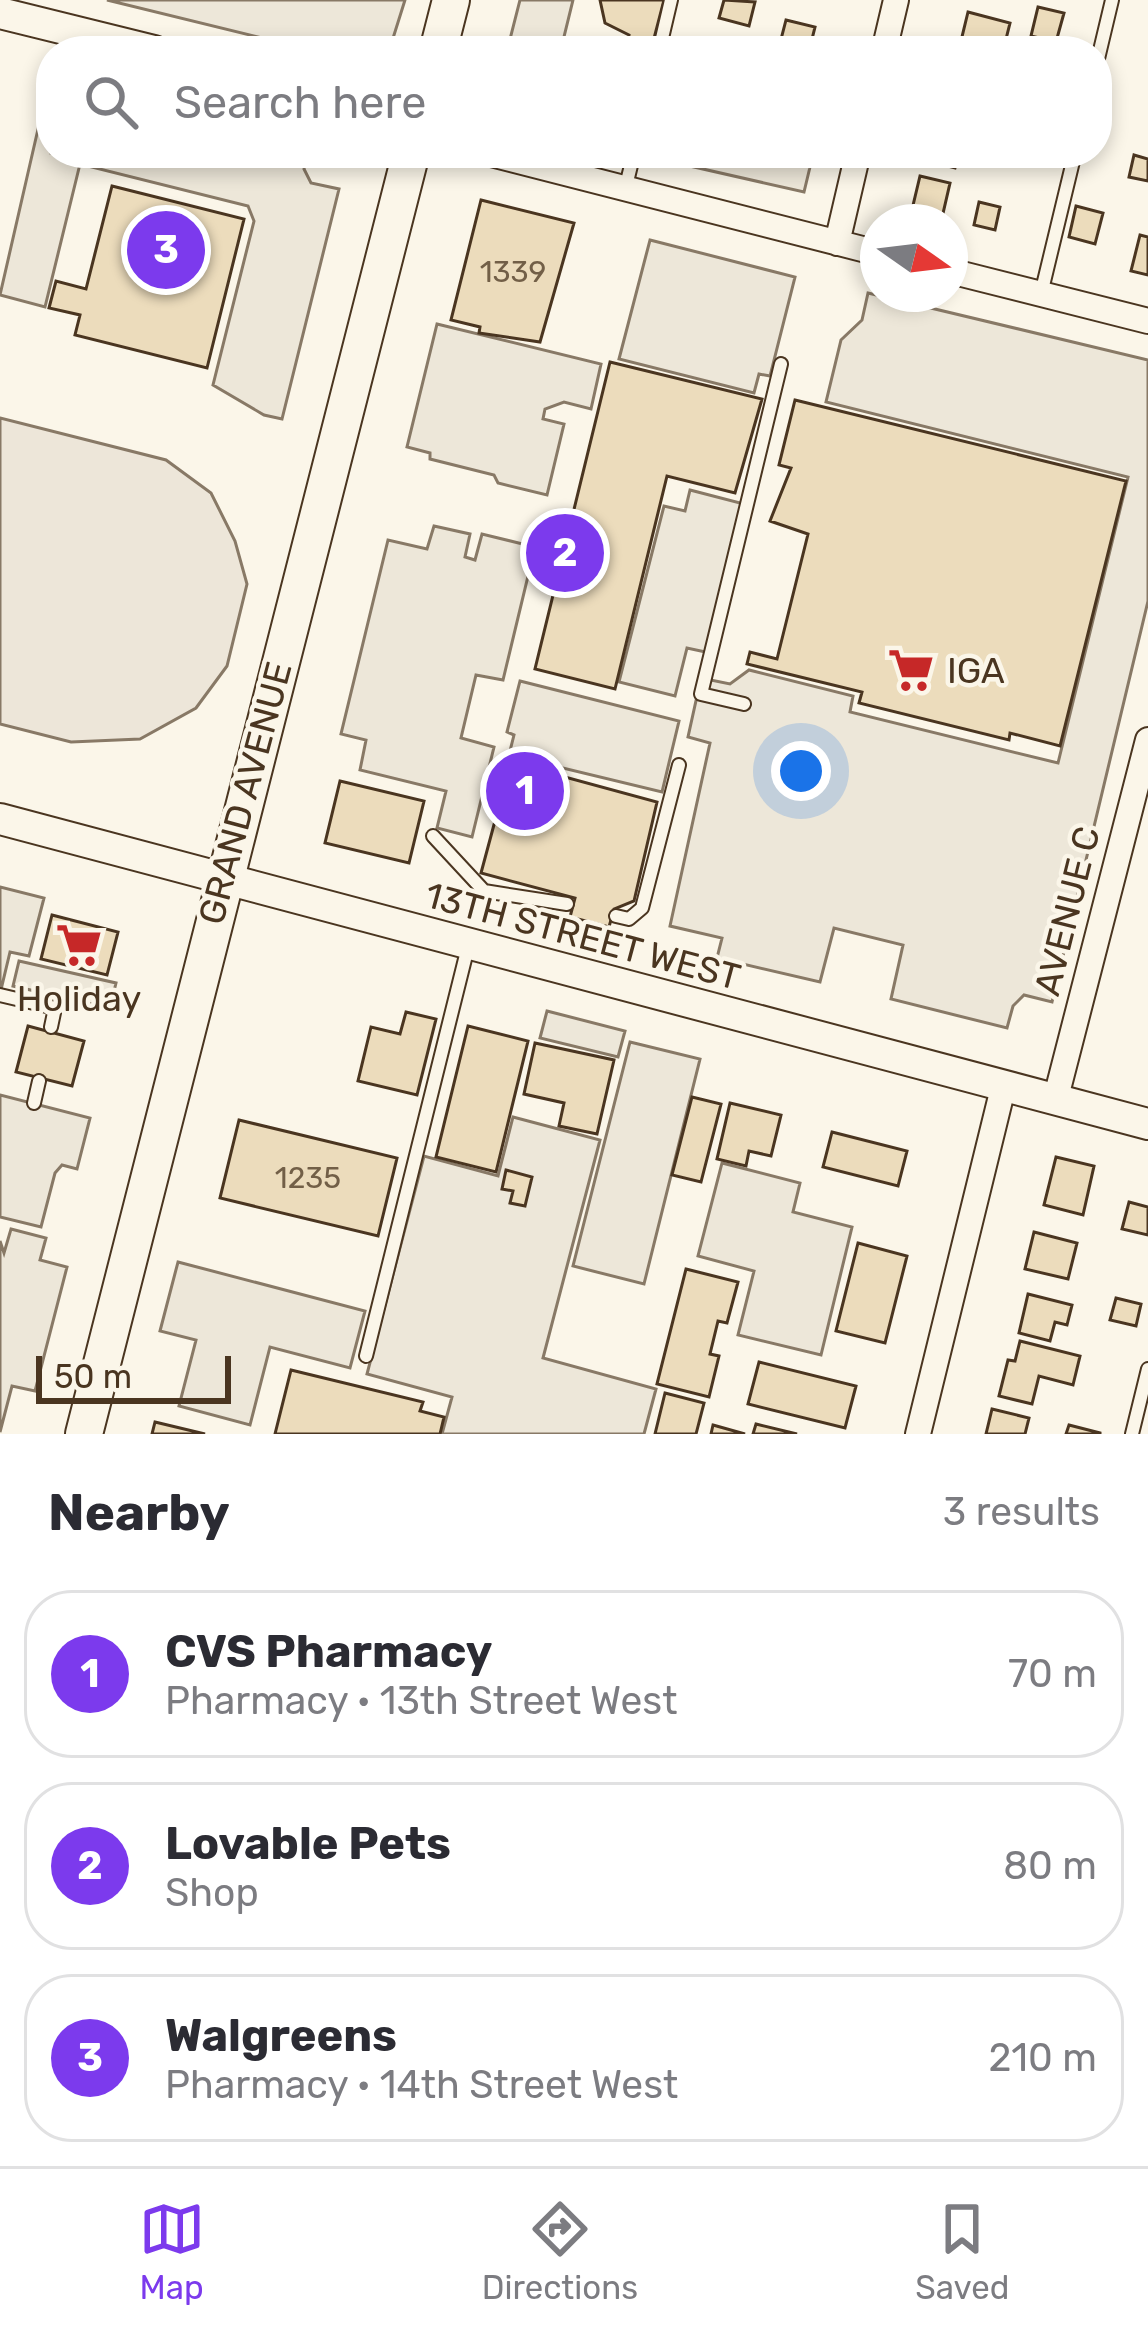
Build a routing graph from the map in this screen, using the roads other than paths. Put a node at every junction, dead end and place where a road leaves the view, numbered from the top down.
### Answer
1 (451, 0) edge
2 (671, 0) edge
3 (896, 0) edge
4 (1112, 0) edge
5 (0, 13) edge
6 (93, 36) edge
7 (442, 36) edge
8 (663, 36) edge
9 (888, 36) edge
10 (1103, 36) edge
11 (407, 168) edge
12 (543, 168) edge
13 (630, 168) edge
14 (855, 168) edge
15 (1071, 168) edge
16 (625, 190) junction
17 (837, 243) junction
18 (860, 249) edge
19 (968, 276) edge
20 (1041, 294) junction
21 (1148, 321) edge
22 (781, 364) dead end
23 (744, 704) dead end
24 (1148, 740) edge
25 (679, 765) dead end
26 (0, 820) edge
27 (433, 836) dead end
28 (222, 880) junction
29 (567, 904) dead end
30 (616, 916) dead end
31 (468, 946) junction
32 (0, 995) edge
33 (51, 1028) dead end
34 (39, 1081) dead end
35 (1003, 1088) junction
36 (1055, 1101) junction
37 (34, 1103) dead end
38 (1148, 1124) edge
39 (366, 1356) dead end
40 (1148, 1369) edge
41 (85, 1434) edge
42 (918, 1434) edge
43 (1132, 1434) edge

1 - 7 main road
2 - 8 lane
3 - 9 street
4 - 10 lane
5 - 6 street
11 - 28 main road, GRAND AVENUE
12 - 16 street
13 - 16 lane
14 - 17 street
15 - 20 lane
16 - 17 street
17 - 18 street
19 - 20 street
20 - 21 street
22 - 23 lane
24 - 36 street, AVENUE C
25 - 30 lane
26 - 28 street, 13TH STREET WEST
27 - 29 lane
28 - 31 street, 13TH STREET WEST
28 - 41 main road, GRAND AVENUE
31 - 35 street, 13TH STREET WEST
31 - 39 lane
32 - 33 lane
34 - 37 lane
35 - 36 street, 13TH STREET WEST
35 - 42 street
36 - 38 street, 13TH STREET WEST
40 - 43 lane

